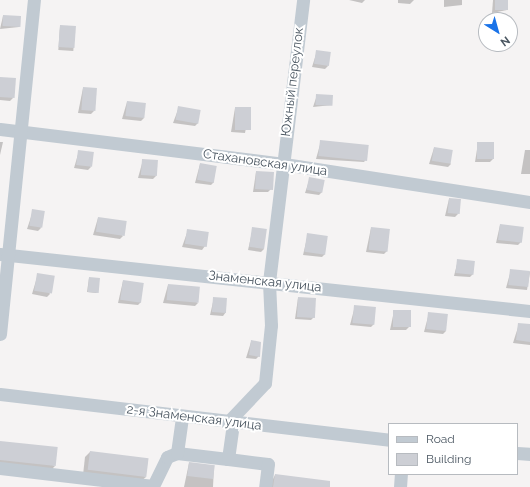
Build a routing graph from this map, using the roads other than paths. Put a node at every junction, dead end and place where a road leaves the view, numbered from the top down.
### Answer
1 (34, 0) edge
2 (303, 0) edge
3 (0, 129) edge
4 (20, 132) junction
5 (284, 164) junction
6 (530, 202) edge
7 (3, 254) edge
8 (269, 282) junction
9 (530, 310) edge
10 (0, 334) edge
11 (0, 394) edge
12 (182, 417) junction
13 (230, 423) junction
14 (388, 440) edge
15 (176, 453) junction
16 (518, 453) edge
17 (530, 454) edge
18 (228, 459) junction
19 (0, 468) edge
20 (401, 475) edge
21 (265, 487) edge
22 (400, 487) edge

1 - 4 street
2 - 5 street, Южный переулок
3 - 4 street, Стахановская улица
4 - 5 street, Стахановская улица
4 - 7 street
5 - 6 street, Стахановская улица
5 - 8 street, Южный переулок
7 - 8 street, Знаменская улица
7 - 10 street
8 - 9 street, Знаменская улица
8 - 13 street, Южный переулок
11 - 12 street, 2-я Знаменская улица
12 - 13 street, 2-я Знаменская улица
12 - 15 street
13 - 14 street, 2-я Знаменская улица
13 - 18 street
15 - 18 street
15 - 19 street
16 - 17 street
18 - 21 street
20 - 22 street

